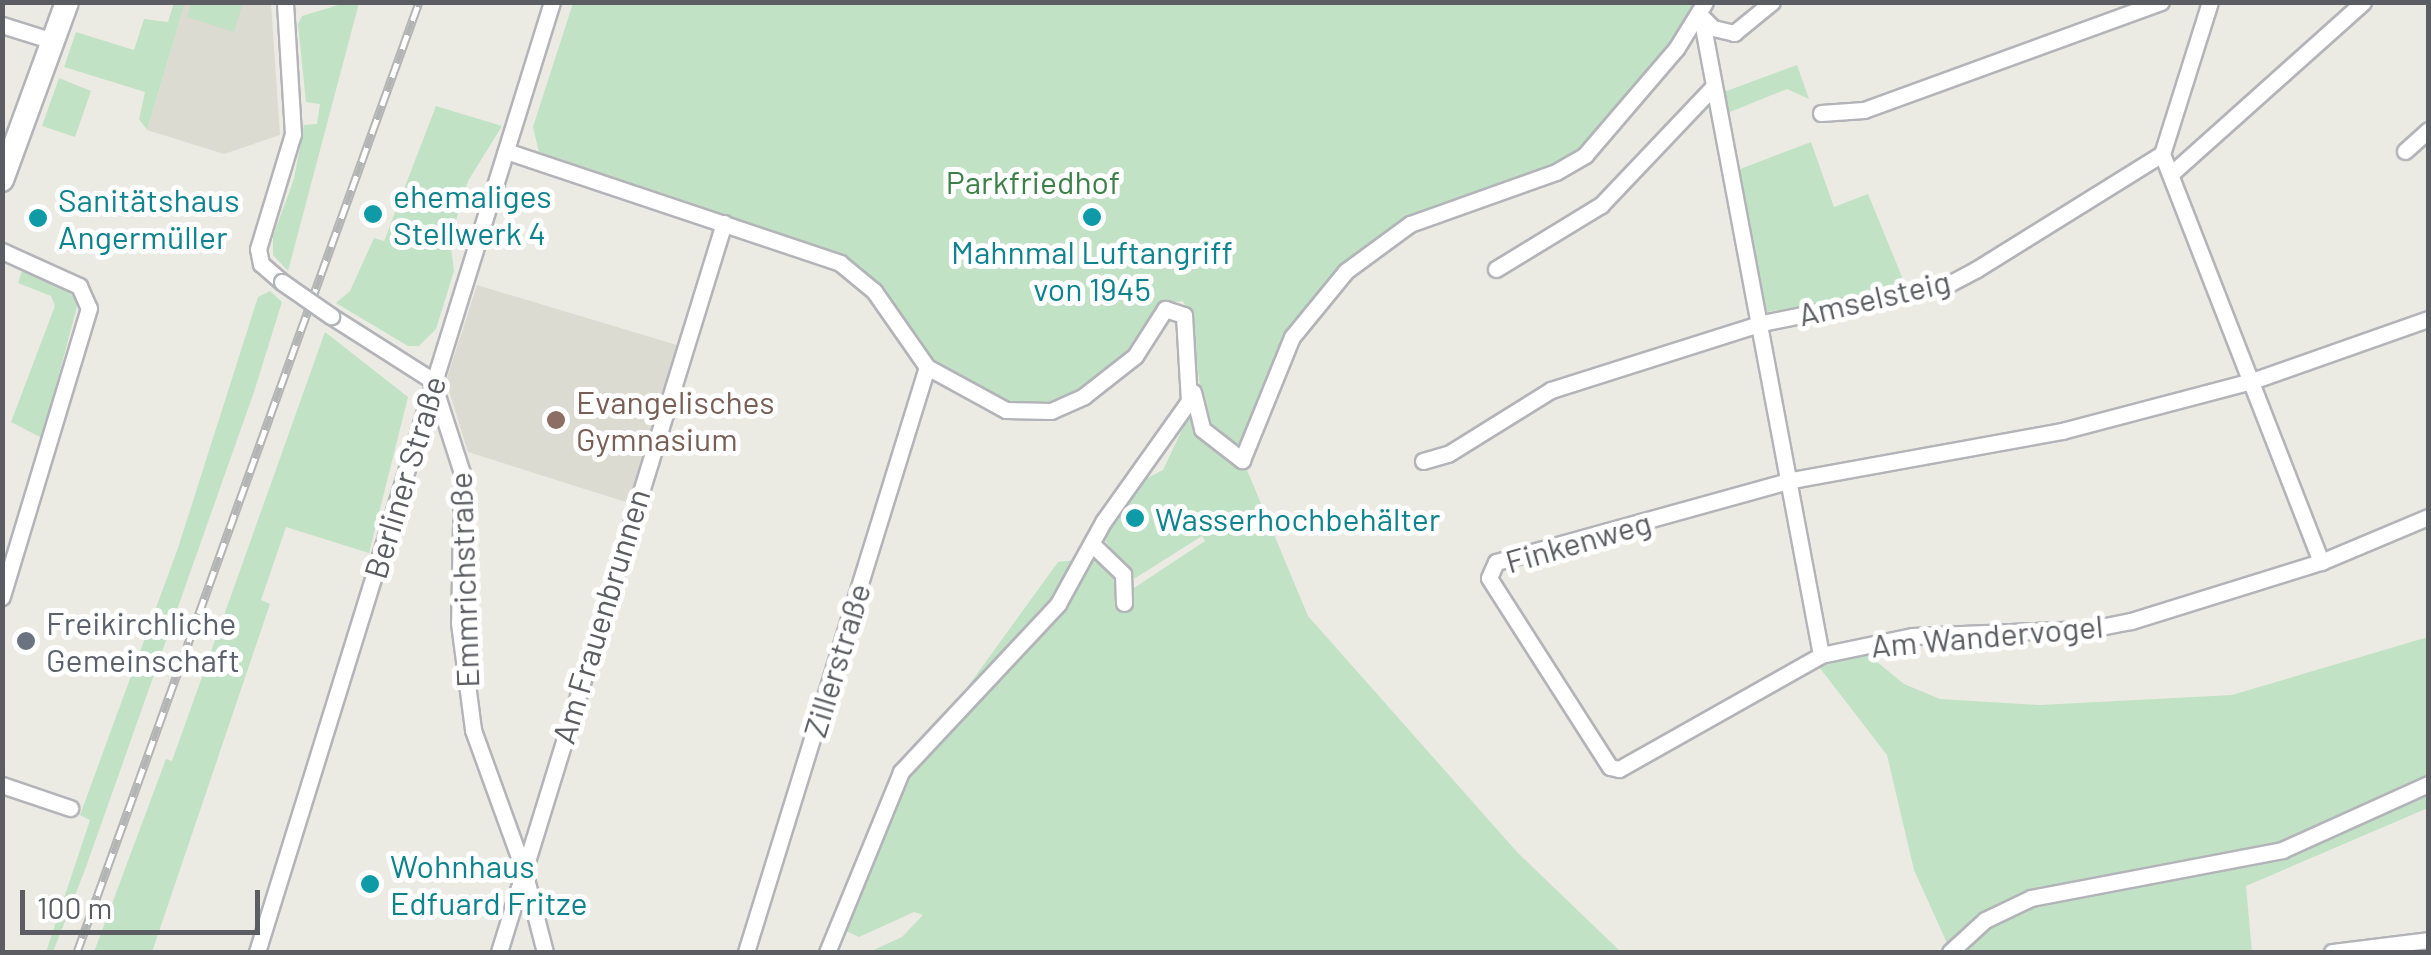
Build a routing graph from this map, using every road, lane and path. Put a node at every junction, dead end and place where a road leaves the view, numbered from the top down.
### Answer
1 (67, 2) edge
2 (286, 2) edge
3 (552, 2) edge
4 (1772, 2) edge
5 (2161, 2) edge
6 (2210, 2) edge
7 (2363, 2) edge
8 (1703, 9) edge
9 (2, 24) edge
10 (53, 42) junction
11 (1714, 87) junction
12 (1821, 113) dead end
13 (2428, 130) edge
14 (506, 150) junction
15 (2405, 152) dead end
16 (2162, 154) junction
17 (2172, 173) junction
18 (2, 180) edge
19 (724, 222) junction
20 (2, 251) edge
21 (1496, 269) dead end
22 (2428, 319) edge
23 (1762, 323) junction
24 (927, 368) junction
25 (432, 380) junction
26 (2252, 381) junction
27 (1192, 391) junction
28 (1423, 460) dead end
29 (1788, 481) junction
30 (2428, 517) edge
31 (1093, 545) junction
32 (2321, 562) junction
33 (2, 597) edge
34 (1124, 603) dead end
35 (1821, 655) junction
36 (1619, 769) joint
37 (2428, 784) edge
38 (2, 785) edge
39 (70, 808) dead end
40 (524, 871) junction
41 (2428, 940) edge
42 (257, 952) edge
43 (499, 952) edge
44 (545, 952) edge
45 (746, 952) edge
46 (827, 952) edge
47 (1950, 952) edge
48 (2332, 952) edge

1 - 10 main road
2 - 25 street, bridge
3 - 14 street, Berliner Straße
4 - 8 street
5 - 12 street
6 - 16 street
7 - 17 street
8 - 11 street
8 - 27 street
9 - 10 street
10 - 18 main road
11 - 21 street
11 - 23 street
13 - 15 street
14 - 19 street
14 - 25 street, Berliner Straße
16 - 17 street
16 - 23 street, Amselsteig
17 - 26 street
19 - 24 street
19 - 40 street, Am Frauenbrunnen
20 - 33 street
22 - 26 street, Finkenweg
23 - 28 street, Amselsteig
23 - 29 street
24 - 27 street
24 - 45 street, Zillerstraße
25 - 40 street, Emmrichstraße
25 - 42 street, Berliner Straße
26 - 29 street, Finkenweg
26 - 32 street
27 - 31 street
29 - 35 street
29 - 36 street, Finkenweg
30 - 32 street, Am Wandervogel
31 - 34 street
31 - 46 street
32 - 35 street, Am Wandervogel
35 - 36 street, Am Wandervogel
37 - 47 street
38 - 39 street
40 - 43 street, Am Frauenbrunnen
40 - 44 street, Emmrichstraße
41 - 48 street

